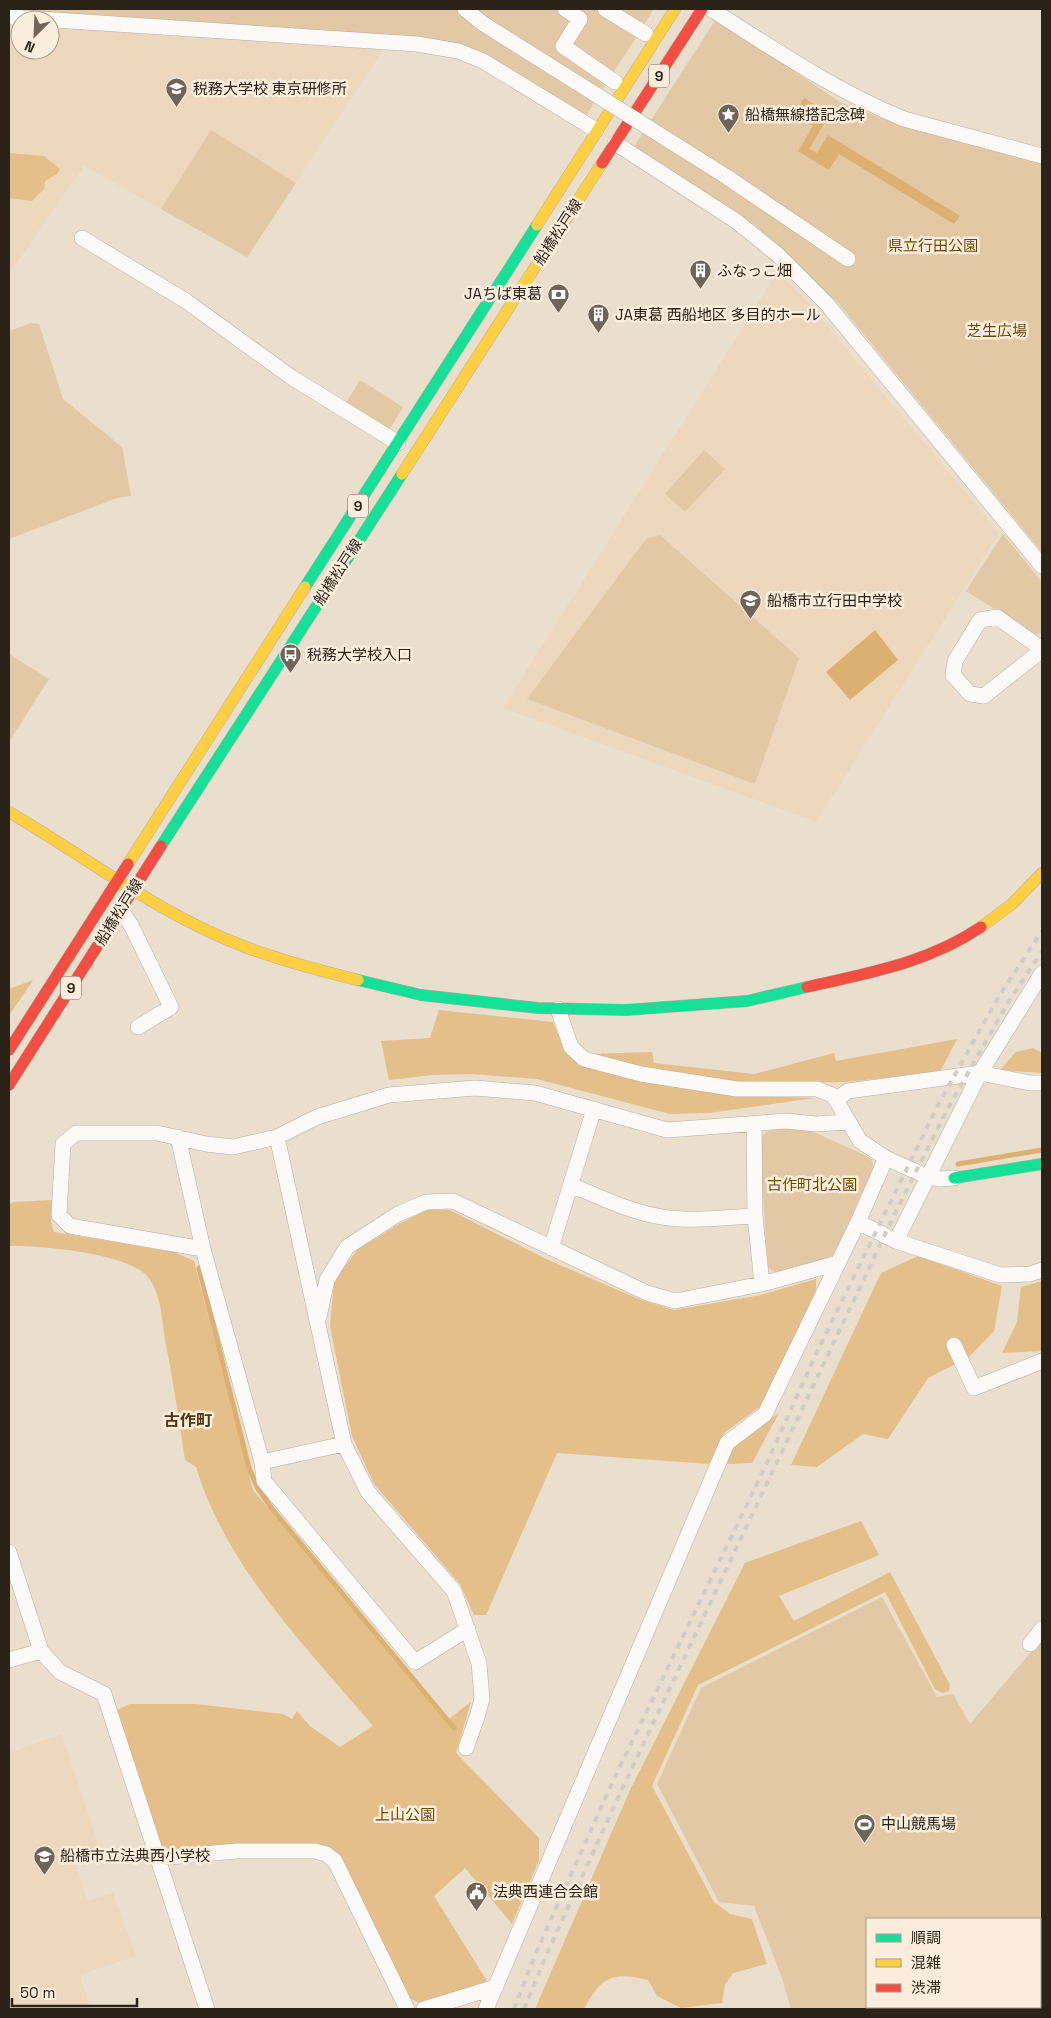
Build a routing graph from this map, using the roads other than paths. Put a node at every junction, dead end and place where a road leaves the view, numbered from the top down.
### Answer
1 (465, 9) edge
2 (565, 9) edge
3 (605, 9) edge
4 (675, 9) edge
5 (702, 9) edge
6 (711, 9) edge
7 (583, 14) edge
8 (9, 16) edge
9 (646, 34) dead end
10 (615, 82) dead end
11 (596, 130) junction
12 (616, 143) junction
13 (1042, 156) edge
14 (82, 238) dead end
15 (848, 259) dead end
16 (398, 443) junction
17 (1042, 566) edge
18 (1042, 649) edge
19 (9, 812) edge
20 (1042, 873) edge
21 (117, 880) junction
22 (132, 890) junction
23 (120, 909) junction
24 (1042, 973) edge
25 (558, 1009) junction
26 (138, 1026) dead end
27 (9, 1050) edge
28 (980, 1072) junction
29 (1042, 1083) edge
30 (9, 1086) edge
31 (836, 1100) junction
32 (594, 1109) junction
33 (848, 1122) junction
34 (754, 1124) junction
35 (277, 1137) junction
36 (178, 1138) junction
37 (886, 1158) junction
38 (1042, 1164) edge
39 (928, 1177) junction
40 (954, 1178) joint
41 (571, 1185) junction
42 (755, 1216) junction
43 (858, 1222) junction
44 (896, 1241) junction
45 (551, 1248) junction
46 (203, 1249) junction
47 (838, 1263) junction
48 (1042, 1270) edge
49 (762, 1284) junction
50 (318, 1322) junction
51 (954, 1345) dead end
52 (1042, 1361) edge
53 (344, 1444) junction
54 (262, 1462) junction
55 (9, 1552) edge
56 (1042, 1629) edge
57 (468, 1630) junction
58 (1030, 1644) dead end
59 (41, 1651) junction
60 (9, 1660) edge
61 (466, 1748) dead end
62 (158, 1858) junction
63 (496, 1987) junction
64 (207, 2009) edge
65 (407, 2009) edge
66 (424, 2009) edge
67 (486, 2009) edge

1 - 15 street, bridge
2 - 7 street
3 - 9 street
4 - 11 main road, 船橋松戸線 / 9
5 - 12 main road, 船橋松戸線 / 9
6 - 13 street
7 - 10 street
8 - 11 street
11 - 16 main road, 船橋松戸線 / 9
12 - 17 street
12 - 22 main road, 船橋松戸線 / 9
14 - 16 street
16 - 21 main road, 船橋松戸線 / 9
18 - 18 street
19 - 21 main road
20 - 25 main road
21 - 22 main road
21 - 27 main road, 船橋松戸線 / 9
22 - 23 main road, 船橋松戸線 / 9
22 - 25 main road
23 - 26 street
23 - 30 main road, 船橋松戸線 / 9
24 - 28 street
25 - 31 street
28 - 29 street
28 - 31 street
28 - 39 street
31 - 33 street
32 - 34 street
32 - 35 street
32 - 41 street
33 - 34 street
33 - 37 street
34 - 42 street
35 - 36 street
35 - 50 street
36 - 46 street
36 - 46 street
37 - 39 street
37 - 43 street
38 - 40 main road
39 - 40 street
39 - 44 street
41 - 42 street
41 - 45 street
42 - 49 street
43 - 44 street
43 - 47 street
44 - 48 street
45 - 49 street
45 - 50 street
46 - 54 street
47 - 49 street
47 - 63 street
50 - 53 street
51 - 52 street
53 - 54 street
53 - 57 street
54 - 57 street
55 - 59 street
56 - 58 street
57 - 61 street
59 - 60 street
59 - 62 street
62 - 64 street
62 - 65 street
63 - 66 street
63 - 67 street

